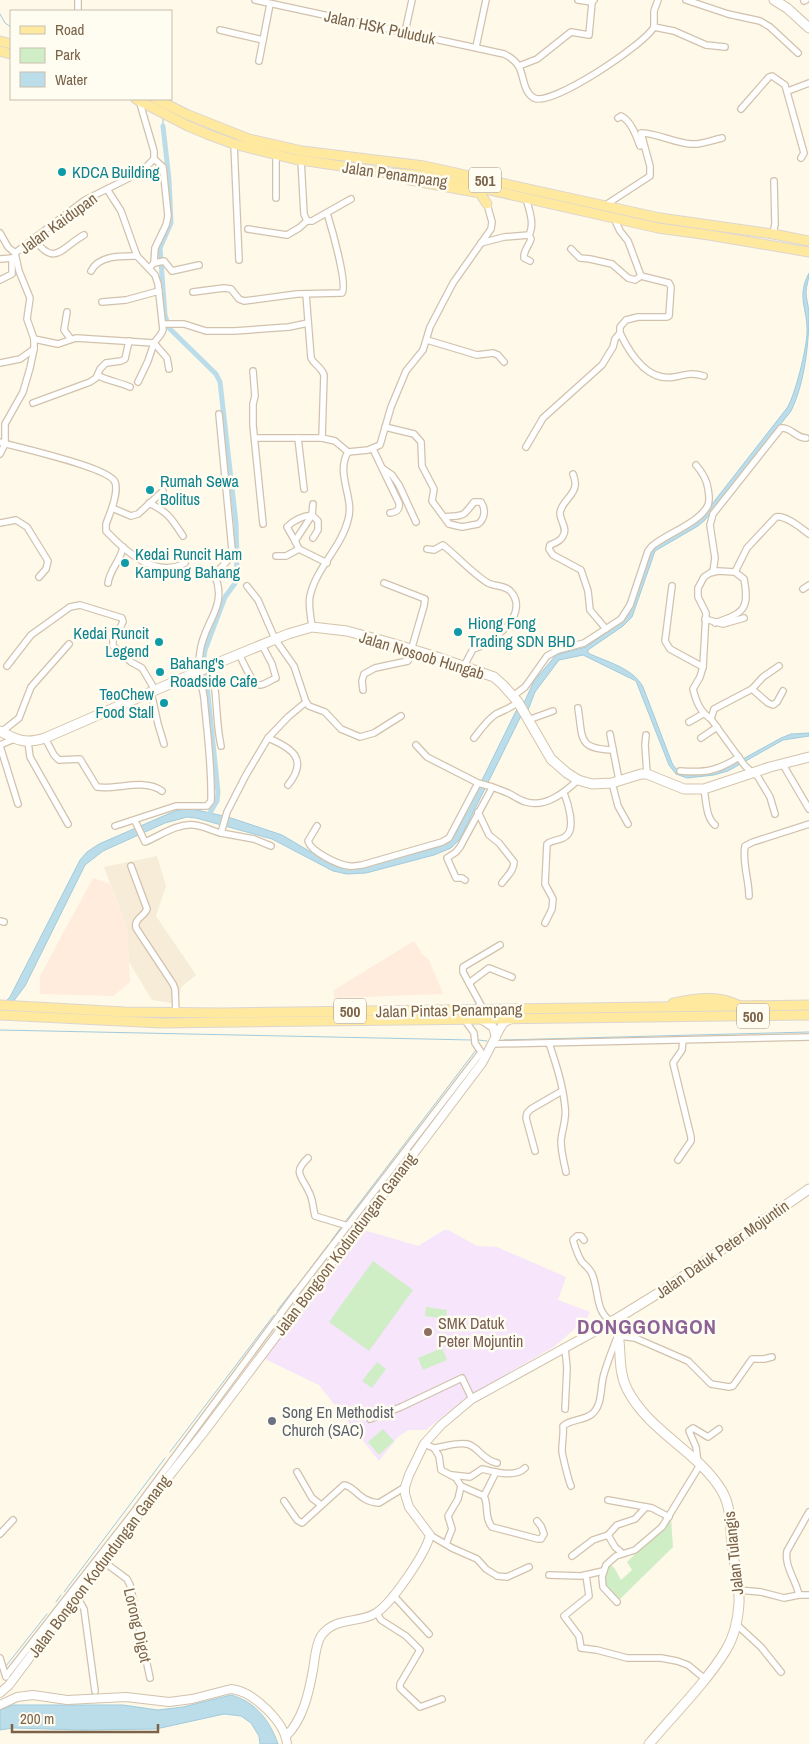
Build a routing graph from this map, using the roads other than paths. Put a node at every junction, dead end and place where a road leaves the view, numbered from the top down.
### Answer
1 (255, 0) edge
2 (412, 0) edge
3 (486, 0) edge
4 (578, 0) edge
5 (658, 0) edge
6 (686, 0) edge
7 (774, 0) edge
8 (593, 1) edge
9 (270, 4) junction
10 (654, 27) junction
11 (809, 28) edge
12 (220, 30) dead end
13 (405, 32) junction
14 (263, 40) junction
15 (476, 47) junction
16 (725, 47) dead end
17 (798, 53) dead end
18 (259, 61) dead end
19 (519, 66) junction
20 (809, 83) edge
21 (788, 91) junction
22 (141, 103) edge
23 (159, 103) edge
24 (741, 109) dead end
25 (618, 118) dead end
26 (722, 138) dead end
27 (234, 144) junction
28 (276, 155) junction
29 (801, 158) dead end
30 (154, 159) junction
31 (301, 160) junction
32 (392, 163) junction
33 (649, 171) junction
34 (388, 173) junction
35 (403, 173) junction
36 (774, 181) dead end
37 (107, 189) junction
38 (508, 194) junction
39 (276, 198) dead end
40 (526, 198) junction
41 (351, 199) dead end
42 (487, 204) junction
43 (604, 206) junction
44 (327, 213) junction
45 (614, 218) junction
46 (307, 221) junction
47 (248, 228) dead end
48 (0, 232) edge
49 (773, 234) junction
50 (84, 235) dead end
51 (529, 236) junction
52 (34, 239) junction
53 (809, 242) edge
54 (481, 243) junction
55 (571, 250) dead end
56 (809, 252) edge
57 (14, 256) junction
58 (137, 256) junction
59 (0, 259) edge
60 (239, 260) dead end
61 (530, 261) dead end
62 (159, 262) junction
63 (199, 265) dead end
64 (149, 268) junction
65 (91, 272) dead end
66 (641, 276) junction
67 (0, 280) edge
68 (159, 291) junction
69 (193, 292) dead end
70 (306, 294) junction
71 (102, 302) dead end
72 (67, 312) dead end
73 (308, 323) junction
74 (166, 324) junction
75 (620, 334) junction
76 (70, 338) junction
77 (34, 339) junction
78 (427, 340) junction
79 (129, 341) junction
80 (154, 343) junction
81 (34, 349) junction
82 (504, 362) dead end
83 (0, 363) edge
84 (169, 369) dead end
85 (253, 371) dead end
86 (98, 375) junction
87 (704, 376) dead end
88 (138, 382) dead end
89 (130, 387) dead end
90 (33, 402) dead end
91 (219, 414) dead end
92 (385, 428) junction
93 (255, 438) junction
94 (298, 438) junction
95 (322, 438) junction
96 (806, 438) dead end
97 (3, 443) edge
98 (526, 447) dead end
99 (373, 448) junction
100 (348, 452) junction
101 (0, 454) edge
102 (696, 465) dead end
103 (382, 468) junction
104 (573, 474) dead end
105 (304, 489) dead end
106 (163, 490) dead end
107 (149, 504) junction
108 (313, 504) dead end
109 (112, 508) junction
110 (390, 513) dead end
111 (312, 515) junction
112 (445, 518) junction
113 (416, 522) dead end
114 (0, 523) edge
115 (263, 524) dead end
116 (809, 534) edge
117 (183, 536) dead end
118 (313, 538) dead end
119 (294, 541) junction
120 (123, 547) junction
121 (300, 549) junction
122 (427, 549) dead end
123 (276, 556) dead end
124 (185, 562) dead end
125 (327, 562) junction
126 (713, 572) junction
127 (735, 572) junction
128 (39, 577) dead end
129 (108, 583) dead end
130 (384, 583) dead end
131 (247, 586) dead end
132 (672, 586) dead end
133 (744, 618) dead end
134 (705, 620) junction
135 (715, 623) junction
136 (312, 627) junction
137 (606, 629) junction
138 (275, 639) junction
139 (69, 644) dead end
140 (262, 645) junction
141 (413, 649) junction
142 (239, 654) junction
143 (7, 666) dead end
144 (464, 666) junction
145 (779, 666) dead end
146 (702, 667) junction
147 (205, 669) junction
148 (752, 689) junction
149 (363, 690) dead end
150 (153, 691) junction
151 (783, 692) dead end
152 (517, 701) junction
153 (306, 702) junction
154 (578, 708) dead end
155 (553, 711) dead end
156 (703, 714) junction
157 (401, 716) dead end
158 (526, 717) junction
159 (711, 719) junction
160 (689, 722) dead end
161 (717, 727) junction
162 (0, 732) edge
163 (610, 734) dead end
164 (646, 735) dead end
165 (45, 738) junction
166 (268, 738) junction
167 (474, 738) dead end
168 (701, 738) dead end
169 (14, 739) junction
170 (28, 742) junction
171 (164, 744) dead end
172 (0, 745) edge
173 (416, 745) dead end
174 (221, 746) dead end
175 (613, 750) junction
176 (809, 756) edge
177 (740, 758) junction
178 (782, 763) junction
179 (680, 771) dead end
180 (753, 772) junction
181 (648, 774) junction
182 (578, 780) junction
183 (479, 782) junction
184 (616, 782) junction
185 (288, 784) dead end
186 (491, 787) junction
187 (704, 789) junction
188 (162, 791) dead end
189 (564, 793) junction
190 (18, 804) dead end
191 (809, 809) edge
192 (478, 812) junction
193 (775, 814) dead end
194 (136, 823) junction
195 (68, 824) dead end
196 (628, 824) dead end
197 (809, 824) edge
198 (715, 825) dead end
199 (115, 826) dead end
200 (317, 826) dead end
201 (222, 831) junction
202 (272, 846) dead end
203 (131, 866) dead end
204 (465, 880) dead end
205 (502, 882) dead end
206 (749, 896) dead end
207 (545, 923) dead end
208 (500, 945) dead end
209 (512, 977) dead end
210 (469, 983) junction
211 (694, 998) junction
212 (0, 1005) edge
213 (809, 1005) edge
214 (742, 1006) junction
215 (658, 1007) junction
216 (687, 1007) junction
217 (569, 1008) junction
218 (483, 1009) junction
219 (176, 1013) junction
220 (4, 1015) edge
221 (809, 1015) edge
222 (696, 1016) junction
223 (586, 1017) junction
224 (516, 1018) junction
225 (464, 1019) junction
226 (480, 1019) junction
227 (809, 1037) edge
228 (495, 1040) junction
229 (683, 1040) junction
230 (549, 1044) junction
231 (562, 1091) junction
232 (535, 1152) dead end
233 (400, 1156) junction
234 (308, 1158) dead end
235 (409, 1159) junction
236 (678, 1160) dead end
237 (566, 1172) dead end
238 (809, 1189) edge
239 (358, 1220) junction
240 (348, 1226) junction
241 (584, 1240) dead end
242 (613, 1325) junction
243 (618, 1340) junction
244 (565, 1348) junction
245 (772, 1357) dead end
246 (472, 1399) junction
247 (565, 1409) dead end
248 (370, 1419) dead end
249 (719, 1429) dead end
250 (424, 1444) junction
251 (434, 1448) junction
252 (497, 1463) dead end
253 (699, 1464) junction
254 (525, 1468) dead end
255 (297, 1472) dead end
256 (496, 1472) junction
257 (451, 1475) junction
258 (461, 1486) junction
259 (571, 1486) dead end
260 (405, 1487) junction
261 (484, 1496) junction
262 (608, 1500) dead end
263 (284, 1501) dead end
264 (322, 1505) junction
265 (646, 1507) junction
266 (809, 1512) edge
267 (669, 1516) junction
268 (13, 1520) dead end
269 (537, 1521) dead end
270 (0, 1534) edge
271 (608, 1535) junction
272 (434, 1537) junction
273 (112, 1543) junction
274 (446, 1544) junction
275 (622, 1553) junction
276 (572, 1556) dead end
277 (99, 1559) junction
278 (529, 1567) dead end
279 (603, 1571) junction
280 (549, 1575) dead end
281 (586, 1575) junction
282 (738, 1590) junction
283 (799, 1594) junction
284 (72, 1595) junction
285 (809, 1595) edge
286 (396, 1597) junction
287 (617, 1602) dead end
288 (379, 1617) junction
289 (736, 1624) junction
290 (429, 1634) dead end
291 (0, 1658) edge
292 (781, 1672) dead end
293 (6, 1676) junction
294 (150, 1678) dead end
295 (705, 1679) junction
296 (9, 1685) junction
297 (95, 1691) dead end
298 (0, 1693) edge
299 (17, 1697) junction
300 (442, 1699) dead end
301 (0, 1705) edge
302 (286, 1740) edge
303 (649, 1744) edge

1 - 9 street, Jalan HSK Puluduk
2 - 13 street
3 - 15 street
4 - 8 street
5 - 10 street
6 - 17 street
7 - 11 main road
8 - 19 street
9 - 13 street, Jalan HSK Puluduk
9 - 14 street
10 - 16 street
10 - 19 street
12 - 14 street
13 - 15 street, Jalan HSK Puluduk
14 - 18 street
15 - 19 street, Jalan HSK Puluduk
20 - 21 street
21 - 24 street
21 - 29 street
22 - 23 main road, Jalan Penampang / 501
22 - 30 street
23 - 27 main road, Jalan Penampang / 501
23 - 32 main road, Jalan Penampang / 501
25 - 33 street
26 - 33 street
27 - 28 main road, Jalan Penampang / 501
27 - 60 street
28 - 31 main road, Jalan Penampang / 501
28 - 39 street
30 - 37 street, Jalan Kaidupan
30 - 62 street
31 - 34 main road, Jalan Penampang / 501
31 - 46 street
32 - 35 main road
32 - 43 main road, Jalan Penampang / 501
33 - 43 street
34 - 35 main road, Jalan Penampang / 501
34 - 42 main road
35 - 38 main road, Jalan Penampang / 501
36 - 49 street
37 - 52 street, Jalan Kaidupan
37 - 58 street
38 - 40 main road, Jalan Penampang / 501
38 - 42 main road
40 - 45 main road, Jalan Penampang / 501
40 - 51 street
41 - 44 street
42 - 54 street
43 - 49 main road, Jalan Penampang / 501
44 - 46 street
44 - 70 street
45 - 56 main road, Jalan Penampang / 501
45 - 66 street
46 - 47 street
48 - 57 street
49 - 53 main road, Jalan Penampang / 501
50 - 52 street
51 - 54 street
51 - 61 street
52 - 57 street, Jalan Kaidupan
54 - 78 street
55 - 66 street
57 - 59 street
57 - 67 street
57 - 77 street, Jalan Kaidupan
58 - 64 street
58 - 65 street
62 - 63 street
62 - 64 street
64 - 68 street
66 - 75 street
68 - 71 street
68 - 74 street
69 - 70 street
70 - 73 street
72 - 76 street
73 - 74 street
73 - 95 street
74 - 80 street
75 - 87 street
75 - 98 street
76 - 77 street
76 - 79 street
77 - 81 street, Jalan Kaidupan
78 - 82 street
78 - 92 street
79 - 80 street
79 - 86 street
80 - 84 street
80 - 88 street
81 - 83 street
81 - 97 street, Jalan Kaidupan
85 - 93 street
86 - 89 street
86 - 90 street
91 - 147 street
92 - 99 street
92 - 112 street
93 - 94 street
93 - 115 street
94 - 95 street
94 - 105 street
95 - 100 street
96 - 126 street
97 - 101 street, Jalan Kaidupan
97 - 109 street
99 - 100 street
99 - 103 street
100 - 125 street
102 - 137 street
103 - 110 street
103 - 113 street
104 - 137 street
106 - 107 street
107 - 109 street
107 - 117 street
108 - 111 street
109 - 120 street
111 - 118 street
111 - 119 street
111 - 119 street
112 - 112 street
114 - 128 street
116 - 127 street
119 - 121 street
120 - 124 street
120 - 129 street
121 - 123 street
121 - 125 street
122 - 144 street
125 - 136 street
126 - 127 street
126 - 134 street
127 - 135 street
130 - 141 street
131 - 138 street
132 - 146 street
133 - 135 street
134 - 135 street
134 - 146 street
136 - 138 main road, Jalan Nosoob Hungab
136 - 141 main road, Jalan Nosoob Hungab
137 - 152 street
138 - 140 main road, Jalan Nosoob Hungab
138 - 153 street
139 - 162 street
140 - 142 main road, Jalan Nosoob Hungab
140 - 142 street
141 - 144 main road, Jalan Nosoob Hungab
141 - 149 street
142 - 147 main road, Jalan Nosoob Hungab
143 - 150 street
144 - 152 main road, Jalan Nosoob Hungab
145 - 148 street
146 - 156 street
147 - 150 main road, Jalan Nosoob Hungab
147 - 174 street
147 - 194 street
148 - 151 street
148 - 159 street
150 - 165 main road, Jalan Nosoob Hungab
150 - 171 street
152 - 158 main road, Jalan Nosoob Hungab
152 - 167 street
153 - 157 street
153 - 166 street
154 - 175 street
155 - 158 street
156 - 159 street
156 - 160 street
158 - 182 main road, Jalan Nosoob Hungab
159 - 161 street
161 - 168 street
161 - 177 street
162 - 169 main road, Jalan Nosoob Hungab
163 - 175 street
164 - 181 street
165 - 170 main road, Jalan Nosoob Hungab
165 - 188 street
166 - 185 street
166 - 201 street
169 - 170 main road, Jalan Nosoob Hungab
169 - 172 street
170 - 195 street
172 - 190 street
173 - 183 street
175 - 184 street
176 - 178 main road
177 - 179 street
177 - 180 street
178 - 180 main road
178 - 191 street
180 - 187 main road
180 - 193 street
181 - 184 main road, Jalan Nosoob Hungab
181 - 187 main road
182 - 184 main road, Jalan Nosoob Hungab
182 - 189 street
183 - 186 street
183 - 200 street
184 - 196 street
186 - 189 street
186 - 192 street
187 - 198 street
189 - 207 street
192 - 204 street
192 - 205 street
194 - 199 street
194 - 201 street
197 - 206 street
201 - 202 street
203 - 219 street
208 - 210 street
209 - 210 street
210 - 218 street
211 - 214 main road, 500
211 - 215 main road
211 - 216 main road
212 - 219 main road, Jalan Pintas Penampang / 500
213 - 214 main road, Jalan Pintas Penampang / 500
214 - 216 main road, Jalan Pintas Penampang / 500
215 - 216 main road, Jalan Pintas Penampang / 500
215 - 217 main road, Jalan Pintas Penampang / 500
216 - 222 main road
217 - 218 main road, Jalan Pintas Penampang / 500
217 - 223 main road
218 - 219 main road, Jalan Pintas Penampang / 500
220 - 225 main road, Jalan Pintas Penampang / 500
221 - 222 main road, Jalan Pintas Penampang / 500
222 - 223 main road, Jalan Pintas Penampang / 500
223 - 224 main road, Jalan Pintas Penampang / 500
224 - 226 main road, Jalan Pintas Penampang / 500
224 - 228 street, Jalan Bongoon Kodundungan Ganang
225 - 226 main road, Jalan Pintas Penampang / 500
225 - 233 street
226 - 228 street
227 - 229 street
228 - 230 street
228 - 235 street, Jalan Bongoon Kodundungan Ganang
229 - 230 street
229 - 236 street
230 - 231 street
231 - 232 street
231 - 237 street
233 - 235 street
233 - 239 street
234 - 240 street
235 - 239 street, Jalan Bongoon Kodundungan Ganang
238 - 242 main road, Jalan Datuk Peter Mojuntin
239 - 240 street
239 - 273 street, Jalan Bongoon Kodundungan Ganang
240 - 273 street
241 - 242 street
242 - 243 main road, Jalan Tulangis
242 - 244 street, Jalan Datuk Peter Mojuntin
243 - 245 street
243 - 253 main road, Jalan Tulangis
243 - 259 street
244 - 246 street, Jalan Datuk Peter Mojuntin
244 - 247 street
246 - 248 street
246 - 250 street, Jalan Datuk Peter Mojuntin
249 - 253 street
250 - 251 street
250 - 260 street, Jalan Datuk Peter Mojuntin
251 - 252 street
251 - 257 street
253 - 267 street
253 - 282 main road, Jalan Tulangis
254 - 256 street
255 - 264 street
256 - 257 street
256 - 261 street
257 - 258 street
258 - 261 street
258 - 274 street
260 - 264 street
260 - 272 street
261 - 269 street
262 - 265 street
263 - 264 street
265 - 267 street
265 - 271 street
266 - 283 street
267 - 275 street
268 - 270 street
271 - 275 street
271 - 276 street
272 - 274 street
272 - 286 street
273 - 277 street, Jalan Bongoon Kodundungan Ganang
274 - 278 street
275 - 279 street
277 - 284 street, Jalan Bongoon Kodundungan Ganang
277 - 294 street, Lorong Digot
279 - 281 street
279 - 287 street
280 - 281 street
281 - 295 street
282 - 283 street
282 - 289 main road, Jalan Tulangis
283 - 285 street
284 - 293 street
284 - 296 street, Jalan Bongoon Kodundungan Ganang
284 - 297 street
286 - 288 street
286 - 290 street
288 - 300 street
288 - 302 street
289 - 292 street
289 - 295 main road, Jalan Tulangis
291 - 293 street
293 - 296 street
295 - 303 main road, Jalan Tulangis
296 - 298 street, Jalan Bongoon Kodundungan Ganang
296 - 299 street
299 - 301 street
299 - 302 street

